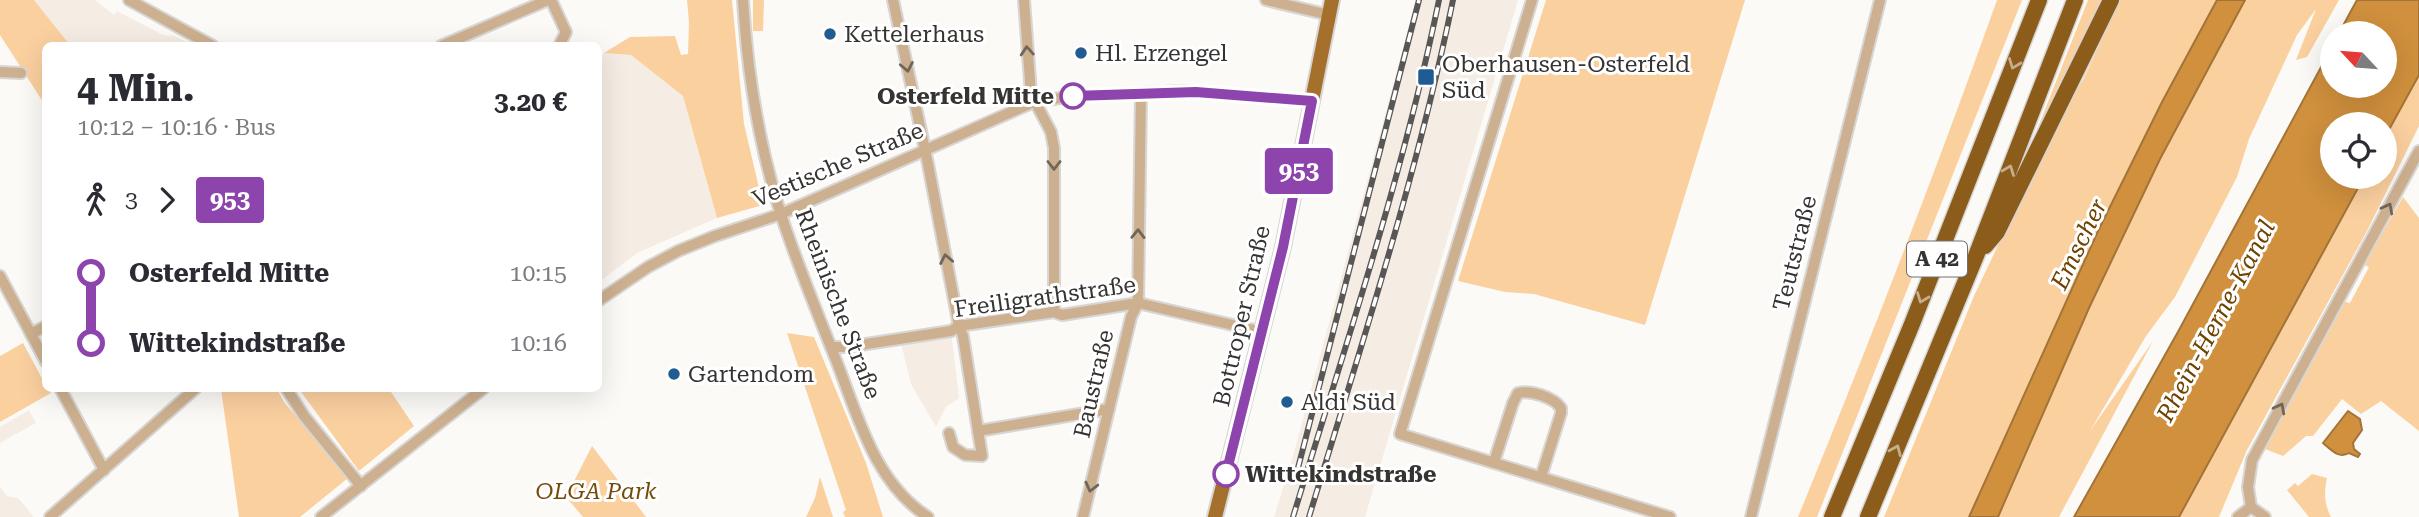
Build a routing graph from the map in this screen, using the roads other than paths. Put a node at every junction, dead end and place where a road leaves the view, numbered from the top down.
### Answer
1 (129, 0) edge
2 (549, 0) edge
3 (743, 0) edge
4 (893, 0) edge
5 (1024, 0) edge
6 (1266, 0) edge
7 (1332, 0) edge
8 (1532, 0) edge
9 (1880, 0) edge
10 (2039, 0) edge
11 (2074, 0) edge
12 (2111, 0) edge
13 (1329, 15) junction
14 (206, 42) edge
15 (450, 42) edge
16 (561, 42) edge
17 (0, 72) edge
18 (21, 73) dead end
19 (1141, 93) junction
20 (1312, 101) junction
21 (1034, 102) junction
22 (2419, 151) edge
23 (925, 152) junction
24 (781, 214) junction
25 (1976, 256) junction
26 (0, 276) edge
27 (602, 298) edge
28 (1138, 303) junction
29 (1055, 312) junction
30 (959, 326) junction
31 (42, 328) edge
32 (1263, 332) junction
33 (31, 334) junction
34 (831, 347) junction
35 (42, 355) edge
36 (62, 392) edge
37 (192, 392) edge
38 (288, 392) edge
39 (479, 392) edge
40 (1109, 409) junction
41 (978, 431) junction
42 (949, 433) dead end
43 (1494, 462) junction
44 (104, 470) junction
45 (1541, 477) junction
46 (361, 486) junction
47 (2251, 507) junction
48 (324, 516) edge
49 (50, 517) edge
50 (929, 517) edge
51 (1083, 517) edge
52 (1215, 517) edge
53 (1670, 517) edge
54 (1751, 517) edge
55 (1832, 517) edge
56 (1868, 517) edge
57 (2238, 517) edge
58 (2265, 517) edge

1 - 14 street
2 - 15 street
2 - 16 street
3 - 24 street, Rheinische Straße
4 -> 23 street
21 -> 5 street
6 - 13 street
7 - 13 main road, Bottroper Straße
8 - 43 street
9 - 54 street, Teutstraße
10 -> 55 highway, A 42
25 -> 11 highway, A 42
12 - 25 highway
13 - 20 main road, Bottroper Straße
17 - 18 street
19 - 20 street, Vestische Straße
19 - 21 street, Vestische Straße
28 -> 19 street, Baustraße
20 - 32 main road, Bottroper Straße
21 - 23 street, Vestische Straße
21 -> 29 street
47 -> 22 street
23 - 24 street, Vestische Straße
30 -> 23 street
24 - 27 street, Vestische Straße
24 - 34 street, Rheinische Straße
56 -> 25 highway, A 42
26 - 33 street
28 - 29 street, Freiligrathstraße
28 - 32 street, Freiligrathstraße
28 - 40 street, Baustraße
29 - 30 street, Freiligrathstraße
30 - 34 street, Freiligrathstraße
30 - 41 street
31 - 33 street
32 - 52 main road, Bottroper Straße
33 - 35 street
34 - 50 street, Rheinische Straße
36 - 44 street
37 - 44 street
38 - 46 street
39 - 46 street
40 - 41 street
40 -> 51 street, Baustraße
41 - 42 street
43 - 45 street
43 - 45 street
44 - 49 street
45 - 53 street
46 - 48 street
47 - 57 street
47 - 58 street

